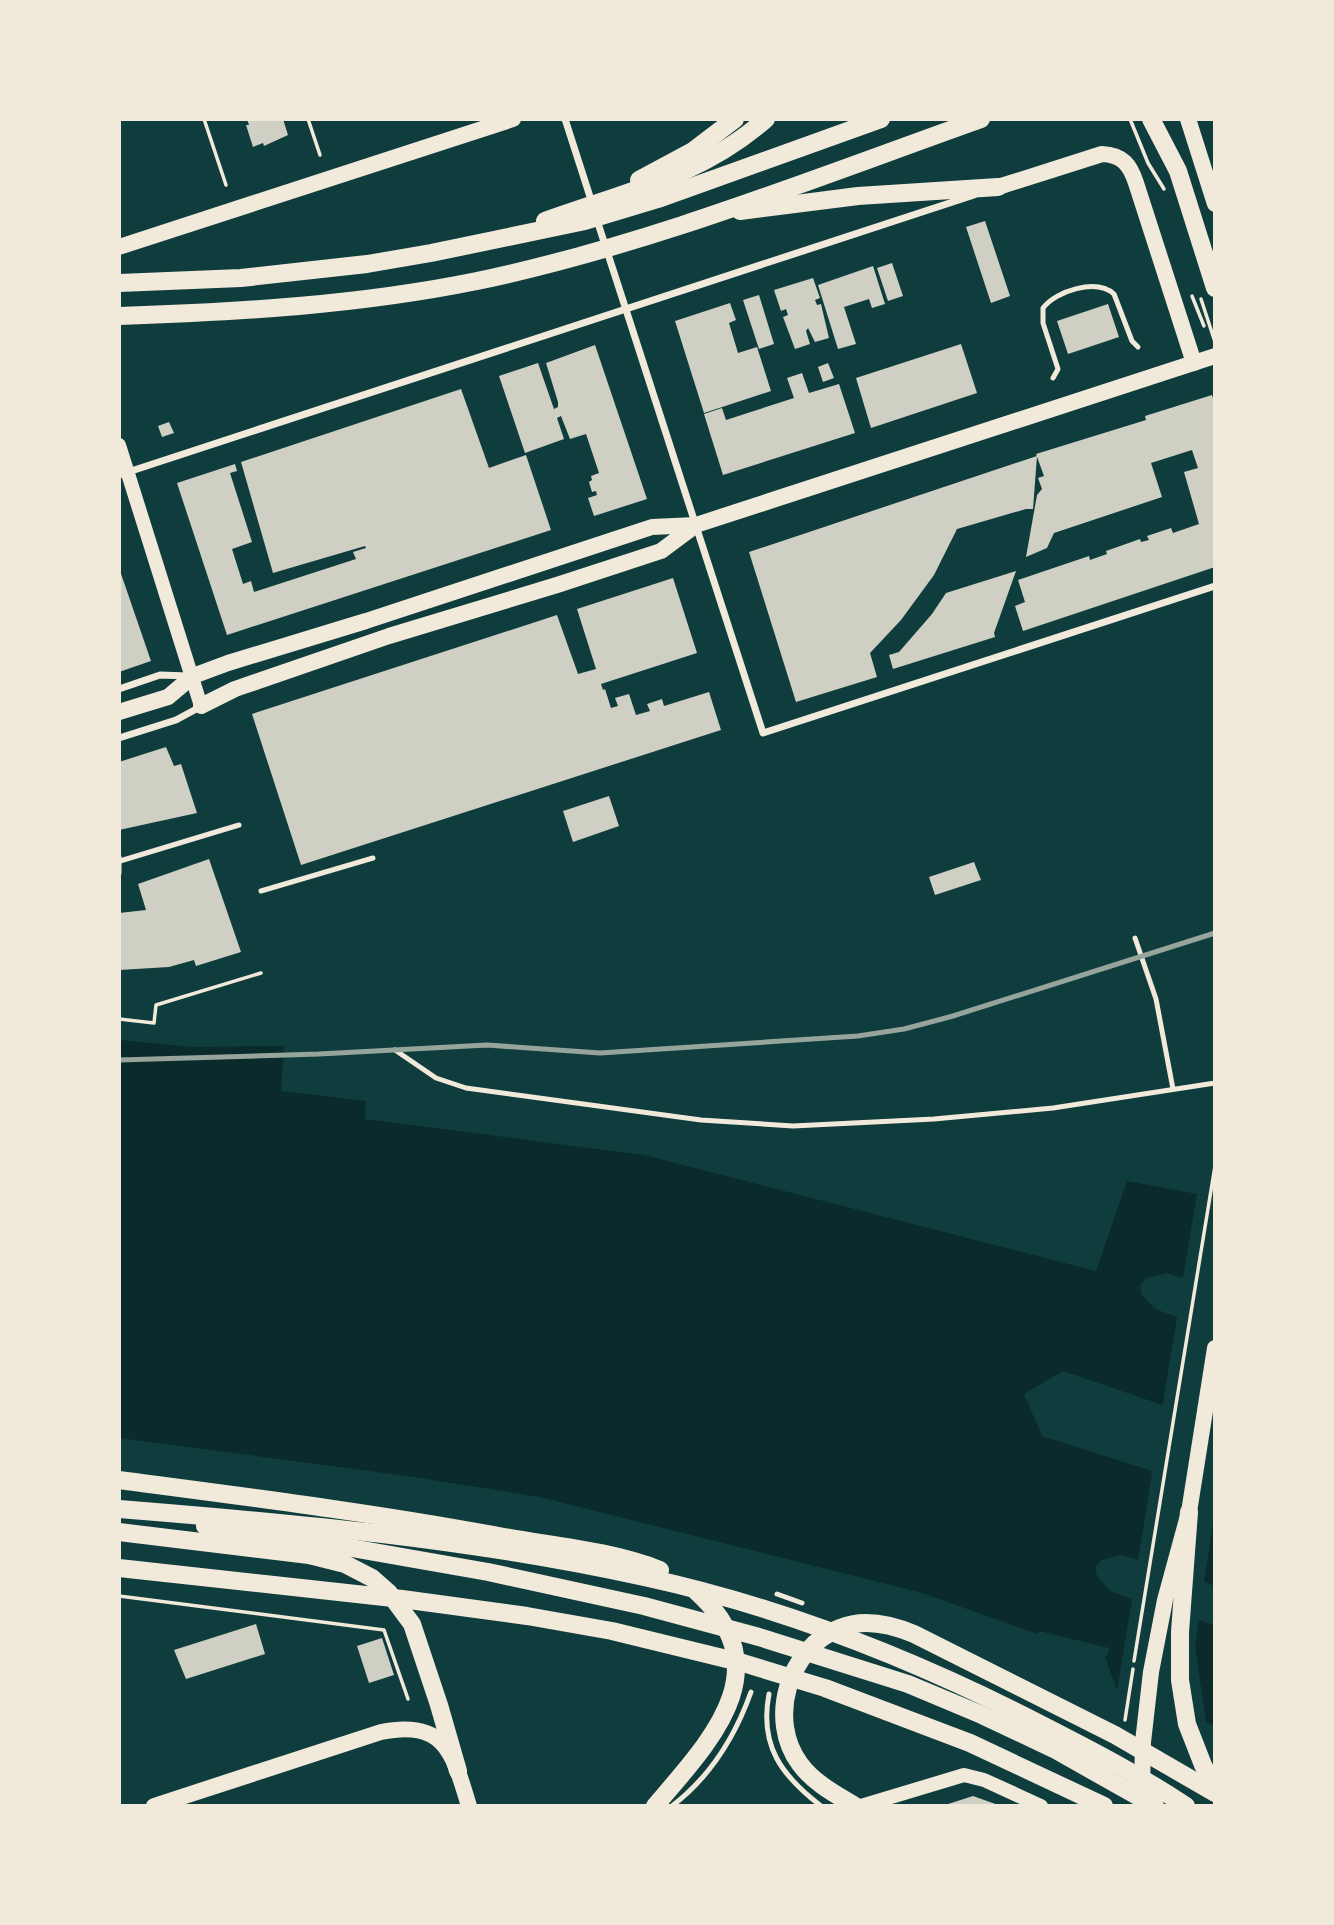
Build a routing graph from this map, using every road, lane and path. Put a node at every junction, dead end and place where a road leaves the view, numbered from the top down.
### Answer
1 (204, 119) edge
2 (308, 119) edge
3 (513, 119) edge
4 (565, 119) edge
5 (735, 119) edge
6 (766, 119) edge
7 (881, 119) edge
8 (981, 119) edge
9 (1130, 119) edge
10 (1151, 119) edge
11 (1188, 119) edge
12 (320, 155) dead end
13 (226, 185) dead end
14 (654, 186) junction
15 (998, 187) junction
16 (1166, 193) dead end
17 (1215, 204) edge
18 (709, 215) junction
19 (542, 226) junction
20 (119, 247) edge
21 (119, 284) edge
22 (1207, 289) edge
23 (626, 310) junction
24 (119, 316) edge
25 (1215, 343) edge
26 (1138, 347) dead end
27 (1215, 356) edge
28 (1194, 363) junction
29 (1053, 378) dead end
30 (119, 445) edge
31 (123, 474) edge
32 (696, 525) junction
33 (1215, 586) edge
34 (193, 677) junction
35 (119, 689) edge
36 (201, 706) junction
37 (119, 712) edge
38 (119, 738) edge
39 (239, 825) dead end
40 (373, 858) dead end
41 (120, 859) edge
42 (119, 873) edge
43 (261, 891) dead end
44 (1135, 938) dead end
45 (261, 973) dead end
46 (119, 1019) edge
47 (395, 1050) dead end
48 (1215, 1083) edge
49 (1173, 1089) junction
50 (1215, 1166) edge
51 (1215, 1349) edge
52 (119, 1479) edge
53 (119, 1510) edge
54 (1189, 1512) junction
55 (119, 1532) edge
56 (119, 1568) edge
57 (1147, 1587) dead end
58 (777, 1594) dead end
59 (119, 1596) edge
60 (802, 1603) dead end
61 (751, 1692) dead end
62 (769, 1695) dead end
63 (408, 1699) dead end
64 (458, 1771) junction
65 (1215, 1791) edge
66 (154, 1806) edge
67 (468, 1806) edge
68 (655, 1806) edge
69 (672, 1806) edge
70 (821, 1806) edge
71 (858, 1806) edge
72 (1041, 1806) edge
73 (1104, 1806) edge
74 (1142, 1806) edge
75 (1155, 1806) edge
76 (1186, 1806) edge

1 - 13 path
2 - 12 path
3 - 20 main road
4 - 23 street
5 - 14 highway
6 - 14 highway
7 - 14 highway
8 - 18 highway
9 - 16 path
10 - 22 highway
11 - 17 main road
14 - 19 highway
14 - 19 highway
15 - 18 highway
15 - 23 street
15 - 28 main road
18 - 24 highway
19 - 21 highway
22 - 25 path
23 - 31 street
23 - 32 street
26 - 29 lane
27 - 28 main road
28 - 32 main road
30 - 31 main road
31 - 34 main road
32 - 33 street
32 - 34 main road
32 - 36 main road
34 - 35 street
34 - 36 main road
34 - 37 main road
36 - 38 street
39 - 41 lane
40 - 43 lane
41 - 42 lane
44 - 49 lane
45 - 46 path
47 - 49 lane
48 - 49 lane
50 - 57 path
51 - 54 main road
52 - 68 highway
53 - 75 highway
53 - 76 highway
54 - 65 highway
54 - 74 main road
55 - 64 highway
56 - 73 highway
58 - 60 lane
59 - 63 path
61 - 69 lane
62 - 70 lane
64 - 66 main road
64 - 67 main road
65 - 71 highway
71 - 72 main road

